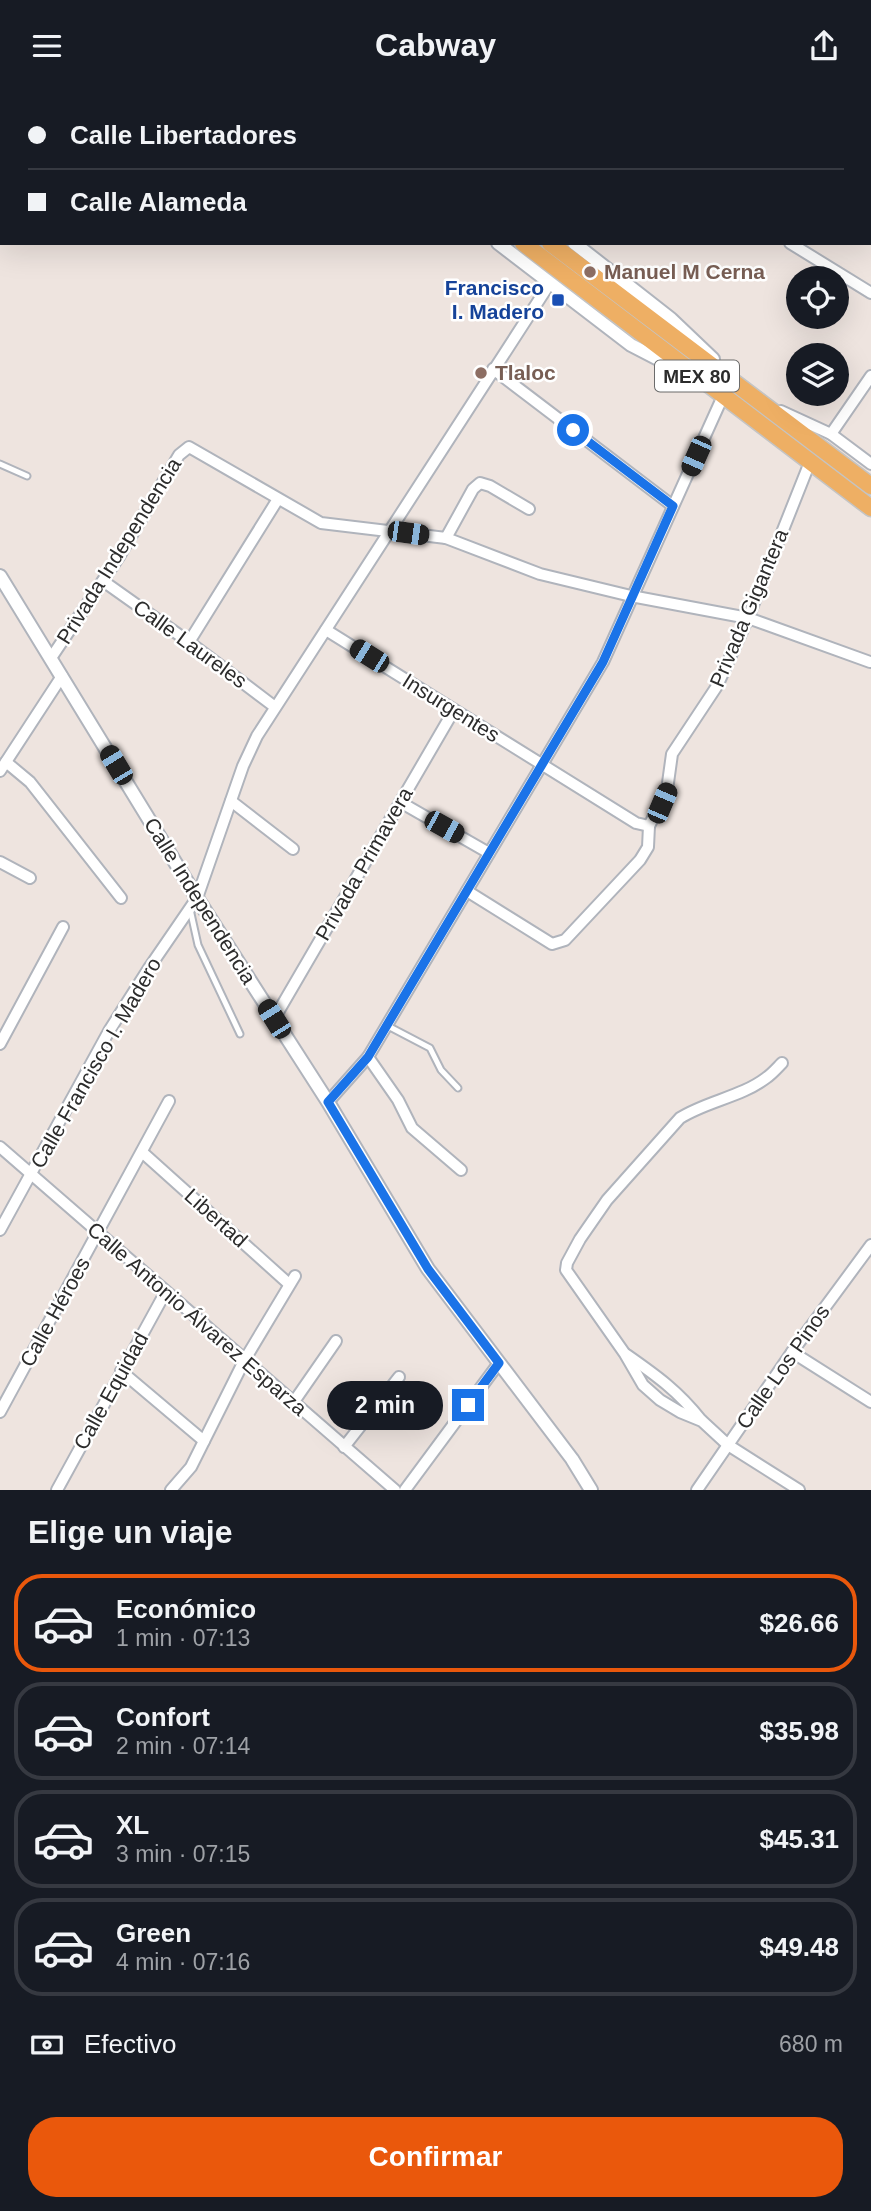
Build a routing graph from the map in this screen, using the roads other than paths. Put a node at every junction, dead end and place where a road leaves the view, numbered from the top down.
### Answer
1 (501, 245) edge
2 (526, 245) edge
3 (553, 245) edge
4 (577, 245) edge
5 (793, 245) edge
6 (550, 283) junction
7 (871, 293) edge
8 (493, 369) junction
9 (871, 376) edge
10 (717, 391) junction
11 (754, 397) junction
12 (831, 433) junction
13 (810, 462) junction
14 (0, 464) edge
15 (871, 464) edge
16 (27, 476) dead end
17 (871, 486) edge
18 (278, 499) junction
19 (673, 506) junction
20 (871, 508) edge
21 (529, 509) dead end
22 (389, 530) junction
23 (446, 538) junction
24 (0, 576) edge
25 (103, 582) junction
26 (631, 596) junction
27 (748, 618) junction
28 (326, 629) junction
29 (189, 642) junction
30 (51, 659) junction
31 (870, 662) edge
32 (62, 676) junction
33 (275, 707) junction
34 (454, 710) junction
35 (542, 764) junction
36 (3, 766) edge
37 (232, 801) junction
38 (400, 802) junction
39 (649, 826) junction
40 (293, 849) dead end
41 (489, 853) junction
42 (0, 862) edge
43 (30, 878) dead end
44 (467, 891) junction
45 (121, 898) dead end
46 (194, 904) junction
47 (63, 927) dead end
48 (274, 1019) junction
49 (386, 1025) junction
50 (4, 1028) edge
51 (240, 1034) dead end
52 (0, 1044) edge
53 (368, 1057) junction
54 (782, 1062) dead end
55 (458, 1088) dead end
56 (169, 1101) dead end
57 (328, 1102) junction
58 (0, 1147) edge
59 (142, 1151) junction
60 (461, 1170) dead end
61 (31, 1174) junction
62 (0, 1230) edge
63 (98, 1233) junction
64 (870, 1248) edge
65 (165, 1293) junction
66 (335, 1342) dead end
67 (792, 1352) junction
68 (625, 1354) junction
69 (244, 1361) junction
70 (499, 1363) junction
71 (121, 1371) junction
72 (399, 1377) dead end
73 (871, 1402) edge
74 (293, 1403) junction
75 (0, 1412) edge
76 (702, 1421) junction
77 (204, 1441) junction
78 (728, 1445) junction
79 (344, 1447) junction
80 (57, 1490) edge
81 (171, 1490) edge
82 (395, 1490) edge
83 (405, 1490) edge
84 (591, 1490) edge
85 (696, 1490) edge
86 (799, 1490) edge

1 - 6 street
2 - 10 main road, MEX 80
3 - 11 main road, MEX 80
4 - 11 street
5 - 7 street
6 - 8 street, Calle Francisco I. Madero
6 - 10 street
8 - 19 street
8 - 22 street, Calle Francisco I. Madero
9 - 12 street
10 - 13 main road, MEX 80
10 - 19 street
11 - 12 street
11 - 17 main road, MEX 80
12 - 15 street
13 - 20 main road, MEX 80
13 - 27 street, Privada Gigantera
14 - 16 lane
18 - 22 street
18 - 25 street, Privada Independencia
18 - 29 street
19 - 26 street
21 - 23 street
22 - 23 street
22 - 28 street, Calle Francisco I. Madero
23 - 26 street
24 - 30 street, Calle Independencia
25 - 29 street, Calle Laureles
25 - 30 street, Privada Independencia
26 - 27 street
26 - 35 street
27 - 31 street
27 - 39 street, Privada Gigantera
28 - 33 street, Calle Francisco I. Madero
28 - 34 street, Insurgentes
29 - 33 street, Calle Laureles
30 - 32 street, Calle Independencia
32 - 36 street
32 - 46 street, Calle Independencia
33 - 37 street, Calle Francisco I. Madero
34 - 35 street, Insurgentes
34 - 38 street, Privada Primavera
35 - 39 street, Insurgentes
35 - 41 street
36 - 45 street
37 - 40 street
37 - 46 street, Calle Francisco I. Madero
38 - 41 street
38 - 48 street, Privada Primavera
39 - 44 street, Privada Gigantera
41 - 44 street
42 - 43 street
44 - 49 street
46 - 48 street, Calle Independencia
46 - 51 lane
46 - 61 street, Calle Francisco I. Madero
47 - 50 street
48 - 57 street, Calle Independencia
49 - 53 street
49 - 55 lane
50 - 52 street
53 - 57 street
53 - 60 street
54 - 68 street
56 - 59 street, Calle Héroes
57 - 70 street, Calle Independencia
58 - 61 street, Calle Antonio Álvarez Esparza
59 - 63 street, Calle Héroes
59 - 69 street, Libertad
61 - 62 street, Calle Francisco I. Madero
61 - 63 street, Calle Antonio Álvarez Esparza
63 - 65 street, Calle Antonio Álvarez Esparza
63 - 75 street, Calle Héroes
64 - 67 street, Calle Los Pinos
65 - 69 street, Calle Antonio Álvarez Esparza
65 - 71 street, Calle Equidad
66 - 74 street
67 - 73 street
67 - 78 street, Calle Los Pinos
68 - 76 street
68 - 76 street
69 - 74 street, Calle Antonio Álvarez Esparza
69 - 77 street
70 - 83 street
70 - 84 street, Calle Independencia
71 - 77 street
71 - 80 street, Calle Equidad
72 - 79 street
74 - 79 street, Calle Antonio Álvarez Esparza
76 - 78 street
77 - 81 street
78 - 85 street, Calle Los Pinos
78 - 86 street
79 - 82 street, Calle Antonio Álvarez Esparza

